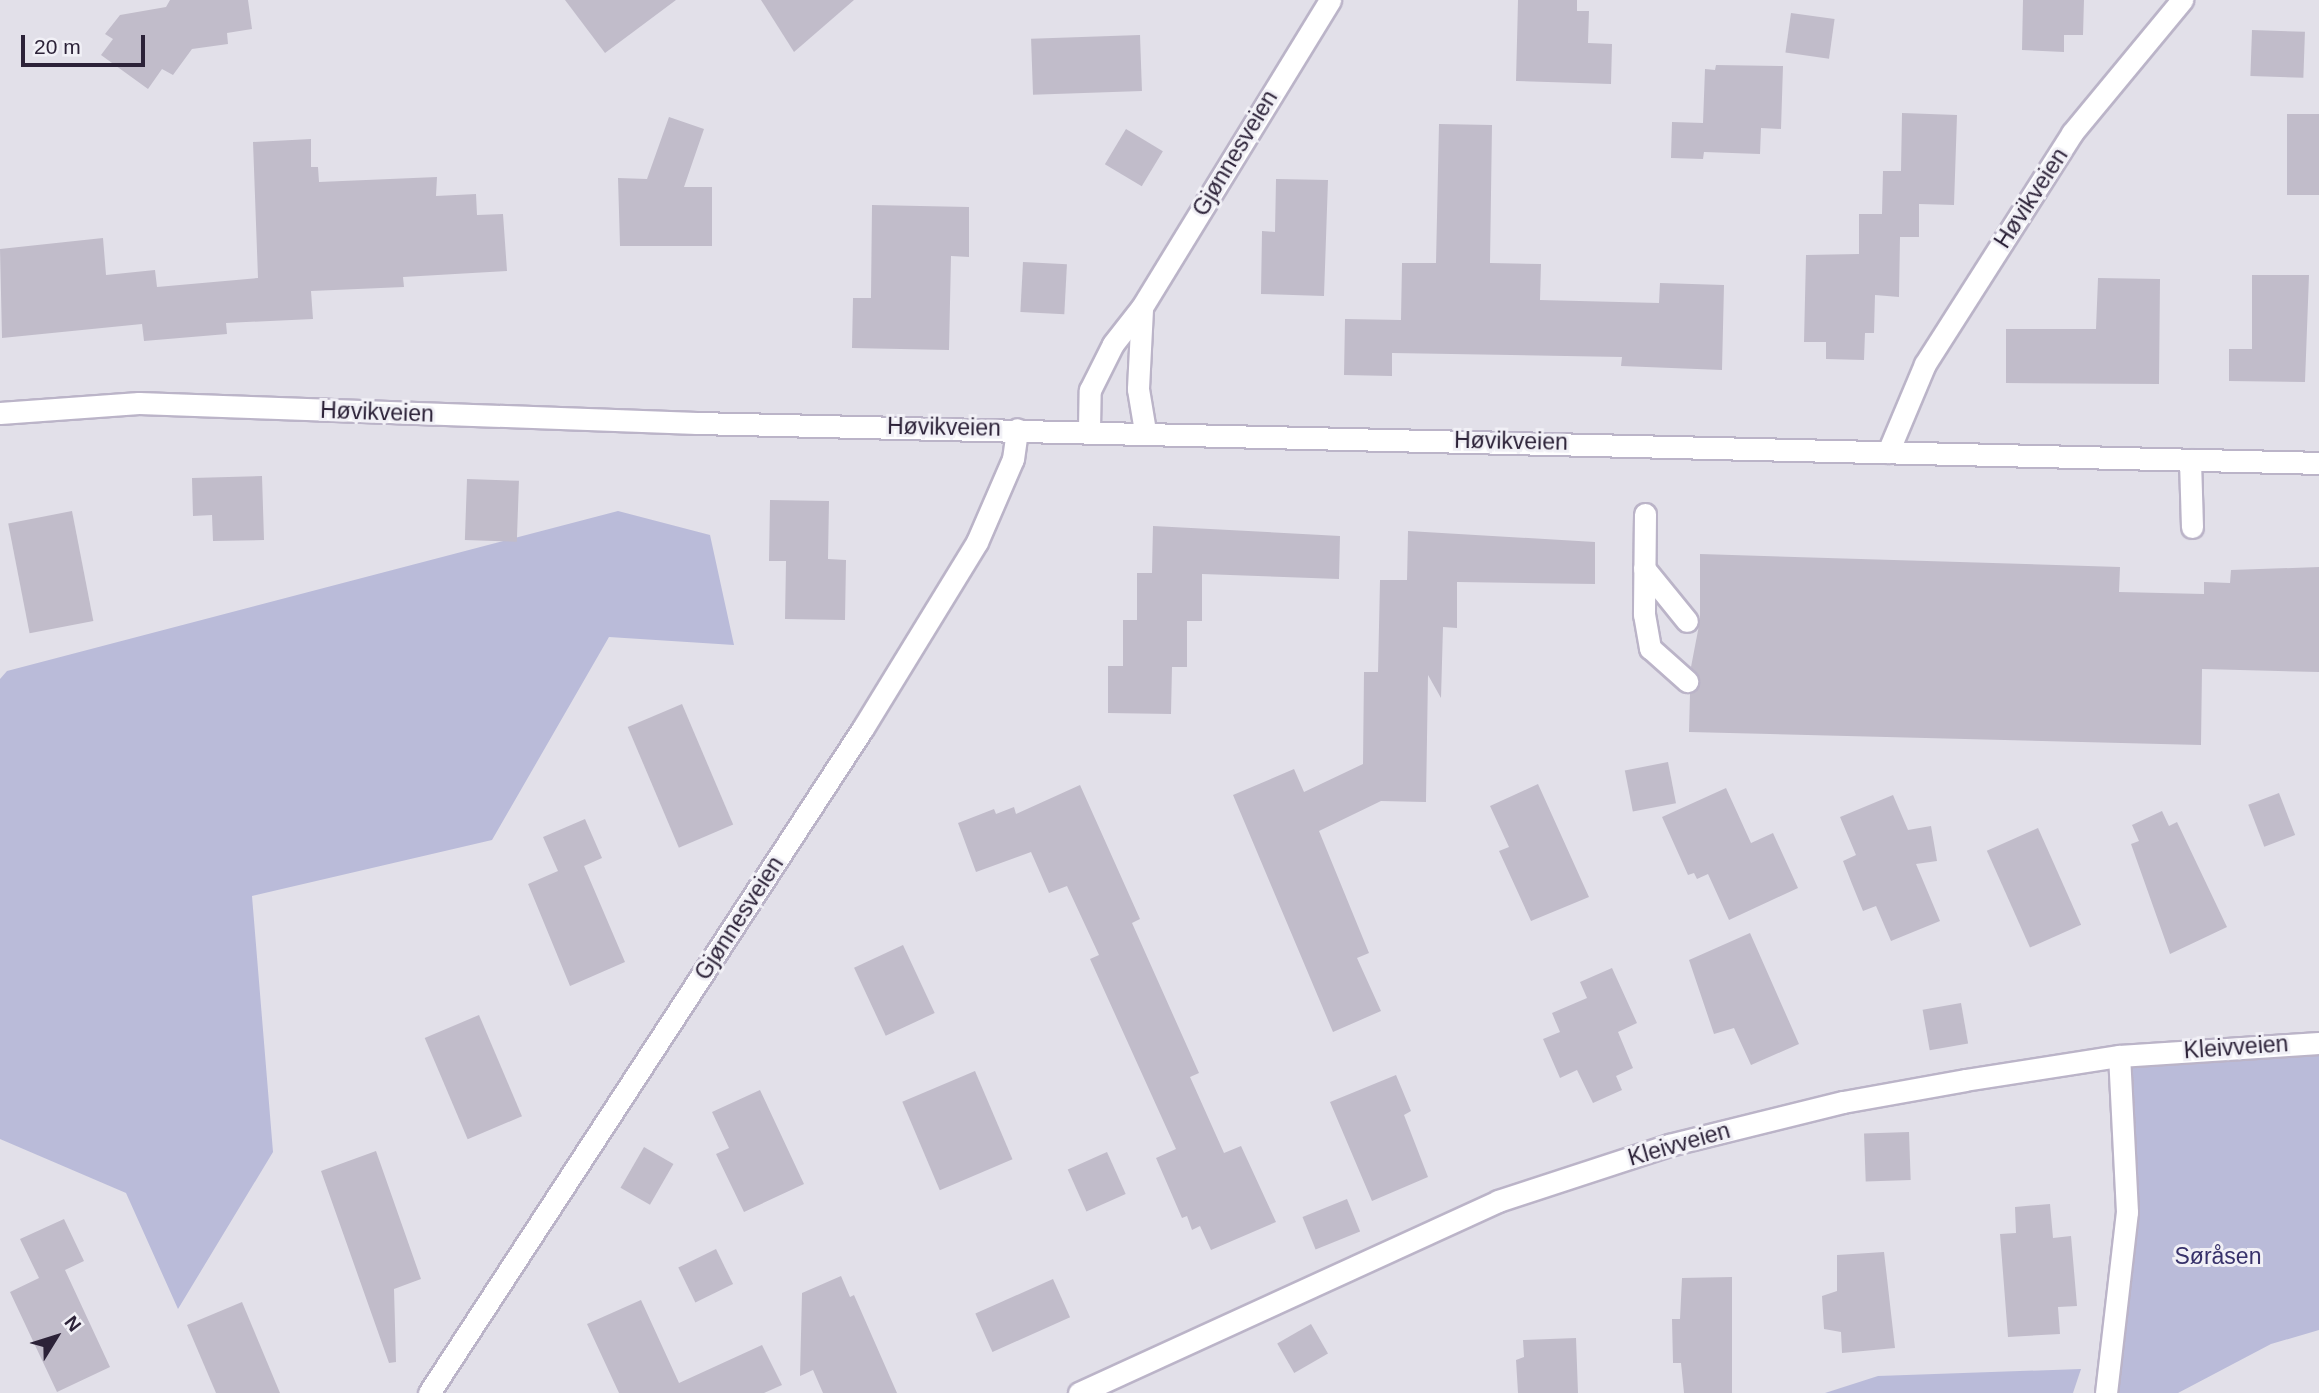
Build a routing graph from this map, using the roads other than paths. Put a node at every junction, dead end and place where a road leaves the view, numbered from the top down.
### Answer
1 (1330, 0) edge
2 (2182, 0) edge
3 (1142, 307) junction
4 (0, 413) edge
5 (1017, 429) junction
6 (1089, 429) junction
7 (1145, 431) junction
8 (1888, 452) junction
9 (2190, 460) junction
10 (2319, 463) edge
11 (1645, 514) dead end
12 (2192, 527) dead end
13 (1644, 568) junction
14 (1687, 621) dead end
15 (1686, 681) dead end
16 (2319, 1043) edge
17 (2119, 1056) junction
18 (429, 1393) edge
19 (1079, 1393) edge
20 (2106, 1393) edge

1 - 3 street, Gjønnesveien
2 - 8 street, Høvikveien
3 - 6 street, Gjønnesveien
3 - 7 street, Gjønnesveien
4 - 5 street, Høvikveien
5 - 6 street, Høvikveien
5 - 18 street, Gjønnesveien
6 - 7 street, Høvikveien
7 - 8 street, Høvikveien
8 - 9 street, Høvikveien
9 - 10 street, Høvikveien
9 - 12 street
11 - 13 street
13 - 14 street
13 - 15 street
16 - 17 street, Kleivveien
17 - 19 street, Kleivveien
17 - 20 street

